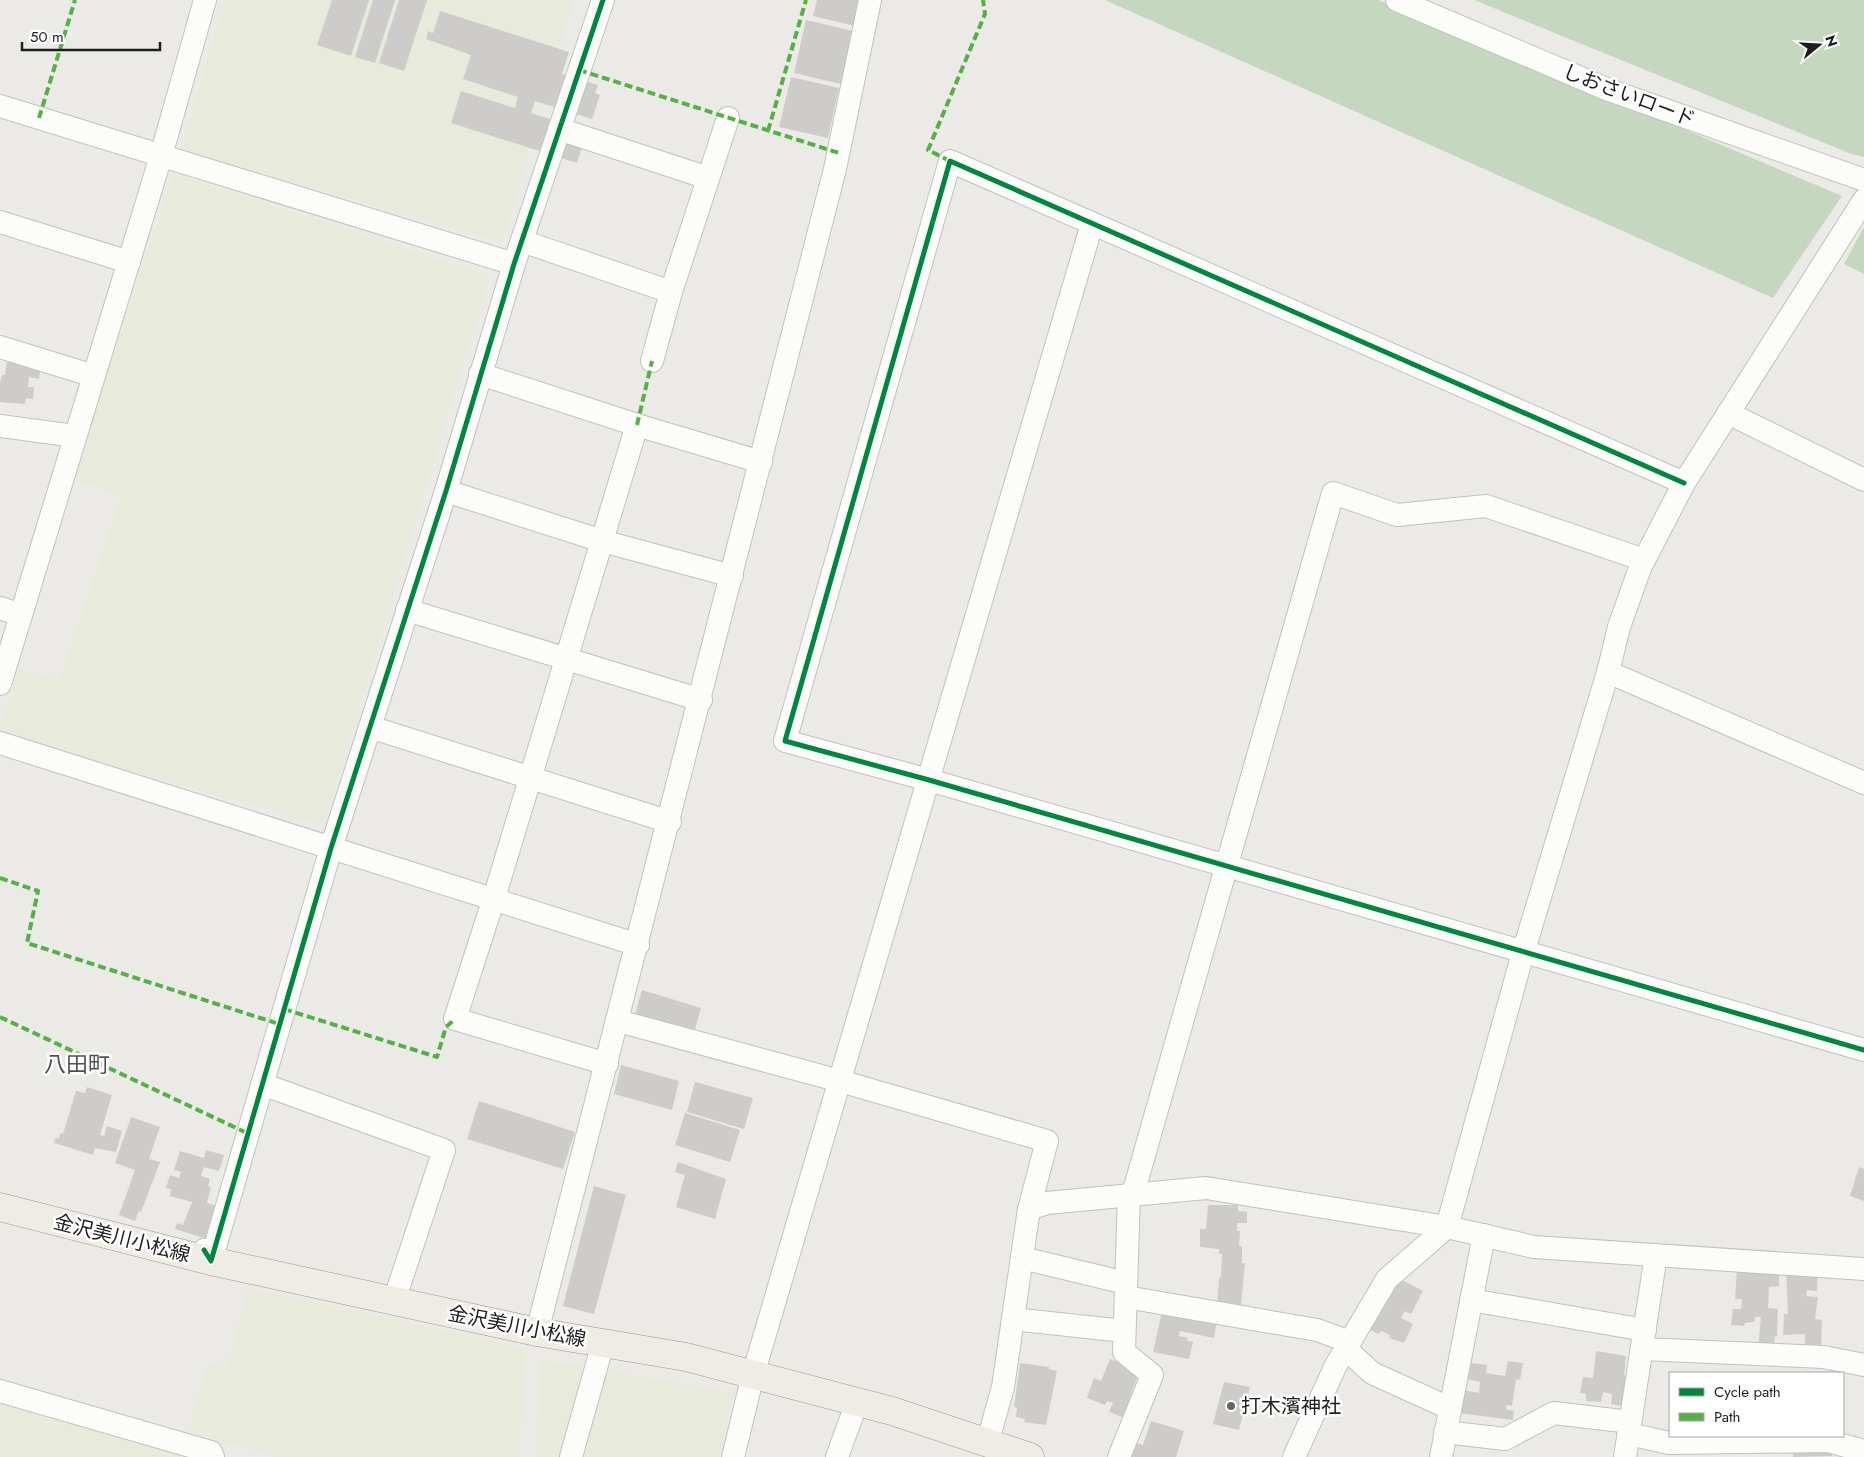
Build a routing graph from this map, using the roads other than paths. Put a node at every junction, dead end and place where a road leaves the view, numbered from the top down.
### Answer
1 (205, 0) edge
2 (603, 0) edge
3 (870, 0) edge
4 (1398, 0) edge
5 (0, 106) edge
6 (728, 118) dead end
7 (559, 129) junction
8 (161, 156) junction
9 (708, 178) junction
10 (1864, 180) edge
11 (1864, 200) edge
12 (0, 222) edge
13 (1092, 224) junction
14 (522, 241) junction
15 (128, 262) junction
16 (514, 264) junction
17 (671, 292) junction
18 (0, 347) edge
19 (652, 361) dead end
20 (480, 374) junction
21 (94, 376) junction
22 (1728, 413) junction
23 (637, 425) junction
24 (0, 426) edge
25 (75, 436) junction
26 (761, 462) junction
27 (1864, 480) edge
28 (1684, 484) junction
29 (446, 490) junction
30 (602, 541) junction
31 (1644, 560) junction
32 (732, 576) junction
33 (407, 610) junction
34 (10, 612) edge
35 (567, 660) junction
36 (1608, 672) junction
37 (0, 684) edge
38 (701, 700) junction
39 (370, 727) junction
40 (0, 743) edge
41 (531, 779) junction
42 (929, 780) junction
43 (1864, 783) edge
44 (670, 822) junction
45 (331, 848) junction
46 (1226, 866) junction
47 (494, 898) junction
48 (638, 945) junction
49 (1523, 952) junction
50 (618, 1021) junction
51 (1864, 1050) edge
52 (607, 1064) junction
53 (840, 1081) junction
54 (262, 1084) junction
55 (1131, 1194) junction
56 (0, 1207) edge
57 (1029, 1209) junction
58 (1447, 1228) junction
59 (1484, 1235) junction
60 (207, 1255) junction
61 (1656, 1255) junction
62 (1022, 1258) junction
63 (1864, 1269) edge
64 (1126, 1290) junction
65 (1471, 1300) junction
66 (394, 1301) junction
67 (1013, 1320) junction
68 (1124, 1331) junction
69 (538, 1332) junction
70 (1643, 1340) junction
71 (603, 1343) junction
72 (1348, 1346) junction
73 (1864, 1365) edge
74 (753, 1375) junction
75 (0, 1391) edge
76 (857, 1402) junction
77 (1450, 1408) junction
78 (1630, 1428) junction
79 (1445, 1432) junction
80 (992, 1449) edge
81 (1788, 1449) edge
82 (1864, 1450) edge
83 (213, 1457) edge
84 (570, 1457) edge
85 (733, 1457) edge
86 (837, 1457) edge
87 (1030, 1457) edge
88 (1119, 1457) edge
89 (1294, 1457) edge
90 (1441, 1457) edge
91 (1625, 1457) edge

1 - 8 street
2 - 7 street
3 - 26 street
4 - 10 street, しおさいロード
5 - 8 street
6 - 9 street
7 - 9 street
7 - 14 street
8 - 15 street
8 - 16 street
9 - 17 street
11 - 22 street
12 - 15 street
13 - 28 street
13 - 42 street
13 - 42 street
14 - 16 street
14 - 17 street
15 - 21 street
16 - 20 street
17 - 19 street
18 - 21 street
20 - 23 street
20 - 29 street
21 - 25 street
22 - 27 street
22 - 28 street
23 - 26 street
23 - 30 street
24 - 25 street
25 - 34 street
26 - 32 street
28 - 31 street
29 - 30 street
29 - 33 street
30 - 32 street
30 - 35 street
31 - 36 street
31 - 46 street
32 - 38 street
33 - 35 street
33 - 39 street
34 - 37 street
35 - 38 street
35 - 41 street
36 - 43 street
36 - 49 street
38 - 44 street
39 - 41 street
39 - 45 street
40 - 45 street
41 - 44 street
41 - 47 street
42 - 46 street
42 - 53 street
44 - 48 street
45 - 47 street
45 - 54 street
46 - 49 street
46 - 55 street
47 - 48 street
47 - 52 street
48 - 50 street
49 - 51 street
49 - 58 street
50 - 52 street
50 - 53 street
52 - 69 street
53 - 57 street
53 - 74 street
54 - 60 street
54 - 66 street
55 - 57 street
55 - 58 street
55 - 64 street
56 - 60 main road, 金沢美川小松線
57 - 62 street
58 - 59 street
58 - 72 street
59 - 61 street
59 - 65 street
60 - 66 main road, 金沢美川小松線
61 - 63 street
61 - 70 street
62 - 64 street
62 - 67 street
64 - 68 street
64 - 72 street
65 - 70 street
65 - 77 street
66 - 69 main road, 金沢美川小松線
67 - 68 street
67 - 80 street
68 - 88 street
69 - 71 main road, 金沢美川小松線
70 - 73 street
70 - 78 street
71 - 74 main road, 金沢美川小松線
71 - 84 street
72 - 77 street
72 - 89 street
74 - 76 main road, 金沢美川小松線
74 - 85 street
75 - 83 street
76 - 80 main road, 金沢美川小松線
76 - 86 street
77 - 79 street
78 - 79 street
78 - 81 street
78 - 91 street
79 - 90 street
80 - 87 main road, 金沢美川小松線
81 - 82 street

